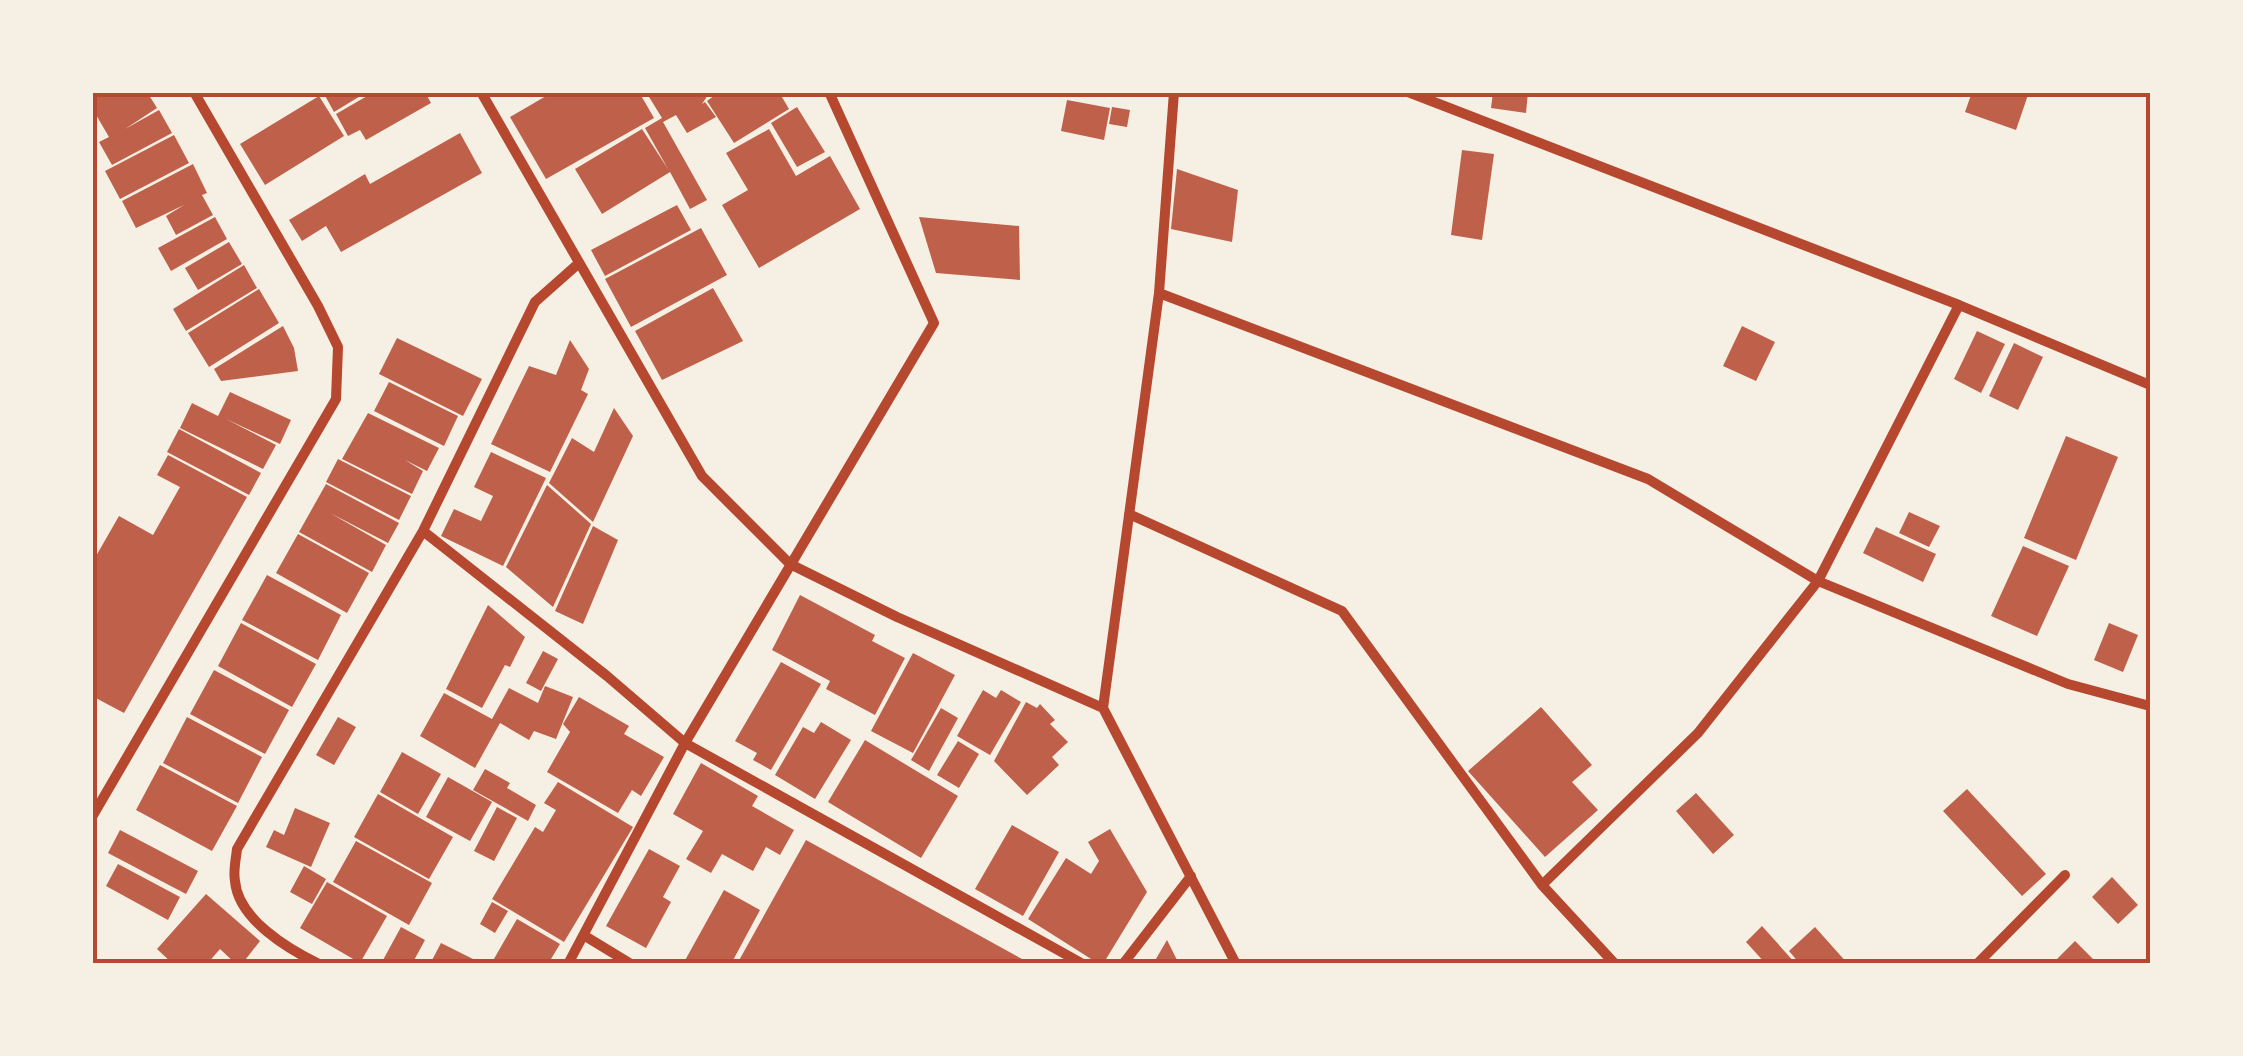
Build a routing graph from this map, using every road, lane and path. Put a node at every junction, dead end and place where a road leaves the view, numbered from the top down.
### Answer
1 (194, 92) edge
2 (480, 92) edge
3 (829, 92) edge
4 (1174, 92) edge
5 (1408, 92) edge
6 (579, 263) junction
7 (1159, 292) junction
8 (1959, 306) junction
9 (2150, 386) edge
10 (1130, 514) junction
11 (423, 531) junction
12 (790, 564) junction
13 (1818, 581) junction
14 (2150, 706) edge
15 (1104, 708) junction
16 (685, 743) junction
17 (92, 817) edge
18 (2065, 875) dead end
19 (1191, 876) junction
20 (1542, 885) junction
21 (585, 936) junction
22 (320, 964) edge
23 (568, 964) edge
24 (630, 964) edge
25 (1083, 964) edge
26 (1122, 964) edge
27 (1236, 964) edge
28 (1614, 964) edge
29 (1977, 964) edge

1 - 17 street
2 - 6 street
3 - 12 street
4 - 7 street
5 - 8 street
6 - 11 street
6 - 12 street
7 - 10 street
7 - 13 street
8 - 9 street
8 - 13 street
10 - 15 street
10 - 20 street
11 - 16 street
11 - 22 street
12 - 15 street
12 - 16 street
13 - 14 street
13 - 20 street
15 - 19 street
16 - 21 street
16 - 25 street
18 - 29 street
19 - 26 street
19 - 27 street
20 - 28 street
21 - 23 street
21 - 24 street

